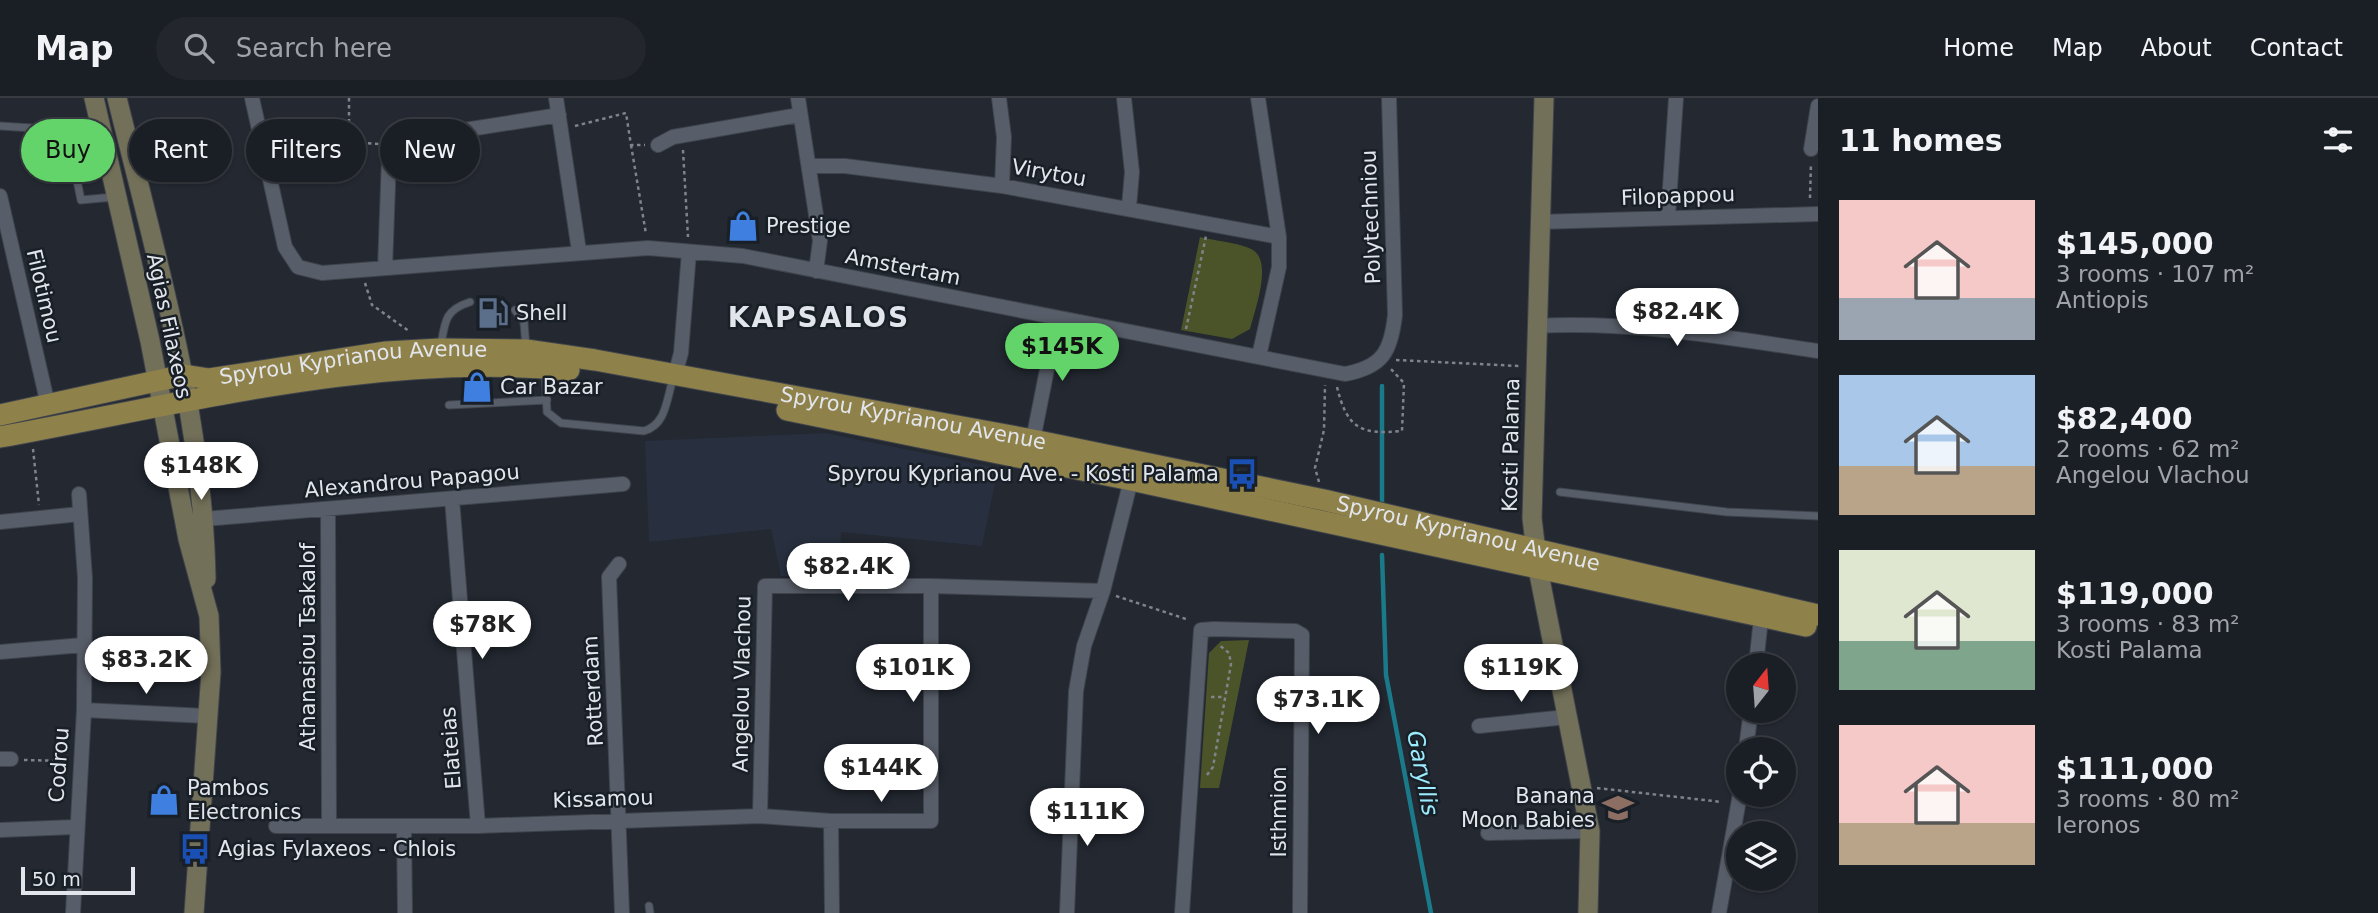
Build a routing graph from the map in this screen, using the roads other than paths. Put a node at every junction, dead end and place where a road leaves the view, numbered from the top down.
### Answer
1 (94, 98) edge
2 (117, 98) edge
3 (251, 98) edge
4 (556, 98) edge
5 (798, 98) edge
6 (999, 98) edge
7 (1124, 98) edge
8 (1258, 98) edge
9 (1389, 98) edge
10 (1544, 98) edge
11 (1676, 98) edge
12 (1818, 106) edge
13 (799, 115) junction
14 (99, 119) edge
15 (560, 122) junction
16 (0, 126) edge
17 (21, 127) edge
18 (658, 145) road end
19 (1811, 149) road end
20 (809, 166) junction
21 (78, 182) edge
22 (115, 182) edge
23 (1002, 186) junction
24 (0, 196) edge
25 (118, 196) junction
26 (1129, 207) junction
27 (1814, 214) edge
28 (1668, 217) junction
29 (1538, 222) junction
30 (1279, 237) junction
31 (579, 251) junction
32 (689, 252) junction
33 (385, 268) junction
34 (816, 271) junction
35 (470, 302) dead end
36 (515, 310) dead end
37 (1057, 318) junction
38 (1536, 326) junction
39 (440, 349) junction
40 (526, 350) junction
41 (1818, 351) edge
42 (1259, 356) junction
43 (1382, 359) joint
44 (545, 368) junction
45 (184, 375) junction
46 (158, 380) junction
47 (673, 381) junction
48 (547, 400) junction
49 (187, 403) junction
50 (48, 405) junction
51 (449, 405) dead end
52 (163, 408) junction
53 (0, 415) edge
54 (0, 437) edge
55 (1032, 440) junction
56 (1131, 480) junction
57 (623, 484) dead end
58 (1560, 492) dead end
59 (79, 494) dead end
60 (452, 499) junction
61 (328, 510) junction
62 (80, 513) junction
63 (1818, 516) edge
64 (204, 519) junction
65 (0, 522) edge
66 (1537, 559) junction
67 (619, 564) dead end
68 (930, 586) junction
69 (1103, 591) junction
70 (207, 605) junction
71 (1818, 615) edge
72 (1760, 618) junction
73 (1818, 628) edge
74 (83, 645) junction
75 (0, 652) edge
76 (1757, 653) edge
77 (84, 710) junction
78 (206, 716) junction
79 (1567, 717) junction
80 (1479, 726) dead end
81 (1738, 807) edge
82 (760, 816) junction
83 (620, 819) junction
84 (831, 821) junction
85 (329, 825) junction
86 (276, 826) dead end
87 (478, 826) junction
88 (75, 827) junction
89 (404, 827) junction
90 (0, 830) edge
91 (1590, 831) junction
92 (1488, 833) dead end
93 (73, 913) edge
94 (194, 913) edge
95 (405, 913) edge
96 (622, 913) edge
97 (832, 913) edge
98 (1067, 913) edge
99 (1182, 913) edge
100 (1300, 913) edge
101 (1588, 913) edge
102 (1718, 913) edge

1 - 14 main road, Agias Filaxeos
2 - 45 main road, Agias Filaxeos
3 - 33 street, Amstertam
4 - 15 street
5 - 13 street
6 - 23 street
7 - 26 street
8 - 30 street
9 - 43 street, Polytechniou
10 - 29 main road, Kosti Palama
11 - 28 street
12 - 19 street
13 - 18 street
13 - 20 street
15 - 31 street
15 - 33 street
16 - 17 lane
20 - 23 street, Virytou
20 - 34 street
21 - 25 lane
22 - 25 main road, Agias Filaxeos
23 - 26 street, Virytou
24 - 50 street, Filotimou
25 - 46 main road, Agias Filaxeos
26 - 30 street, Virytou
27 - 28 street, Filopappou
28 - 29 street, Filopappou
29 - 38 main road, Kosti Palama
30 - 42 street
31 - 32 street, Amstertam
31 - 33 street, Amstertam
32 - 34 street, Amstertam
32 - 47 street
34 - 37 street, Amstertam
35 - 39 lane
36 - 40 lane
37 - 42 street, Amstertam
37 - 55 street
38 - 41 street
38 - 66 main road, Kosti Palama
39 - 40 main road, Spyrou Kyprianou Avenue
39 - 45 main road, Spyrou Kyprianou Avenue
40 - 47 main road, Spyrou Kyprianou Avenue
42 - 43 street, Amstertam
44 - 47 main road, Spyrou Kyprianou Avenue
44 - 48 lane
44 - 49 main road, Spyrou Kyprianou Avenue
45 - 46 main road, Spyrou Kyprianou Avenue
45 - 49 main road, Agias Filaxeos
46 - 50 main road, Spyrou Kyprianou Avenue
46 - 52 main road, Agias Filaxeos
47 - 48 lane
47 - 55 main road, Spyrou Kyprianou Avenue
47 - 56 main road, Spyrou Kyprianou Avenue
48 - 51 lane
49 - 52 main road, Spyrou Kyprianou Avenue
49 - 64 main road, Agias Filaxeos
50 - 53 main road, Spyrou Kyprianou Avenue
52 - 54 main road, Spyrou Kyprianou Avenue
52 - 70 main road, Agias Filaxeos
55 - 66 main road, Spyrou Kyprianou Avenue
56 - 66 main road, Spyrou Kyprianou Avenue
56 - 69 street
57 - 60 street, Alexandrou Papagou
58 - 63 lane
59 - 62 street, Codrou
60 - 61 street, Alexandrou Papagou
60 - 87 street, Elateias
61 - 64 street, Alexandrou Papagou
61 - 85 street, Athanasiou Tsakalof
62 - 65 street
62 - 74 street, Codrou
64 - 70 main road, Agias Filaxeos
66 - 71 main road, Spyrou Kyprianou Avenue
66 - 72 main road, Spyrou Kyprianou Avenue
66 - 79 main road, Kosti Palama
67 - 83 street, Rotterdam
68 - 69 street, Angelou Vlachou
68 - 82 street, Angelou Vlachou
68 - 84 street, Kissamou
69 - 98 street
70 - 78 main road, Agias Filaxeos
72 - 73 main road, Spyrou Kyprianou Avenue
72 - 76 street
74 - 75 street
74 - 77 street, Codrou
77 - 78 street
77 - 88 street, Codrou
78 - 94 main road, Agias Filaxeos
79 - 80 street
79 - 91 main road, Kosti Palama
81 - 102 street
82 - 83 street, Kissamou
82 - 84 street, Kissamou
83 - 87 street, Kissamou
83 - 96 street, Rotterdam
84 - 97 street
85 - 86 street, Kissamou
85 - 89 street, Kissamou
87 - 89 street, Kissamou
88 - 90 street
88 - 93 street, Codrou
89 - 95 street
91 - 92 street
91 - 101 main road, Kosti Palama
99 - 100 street, Isthmion

